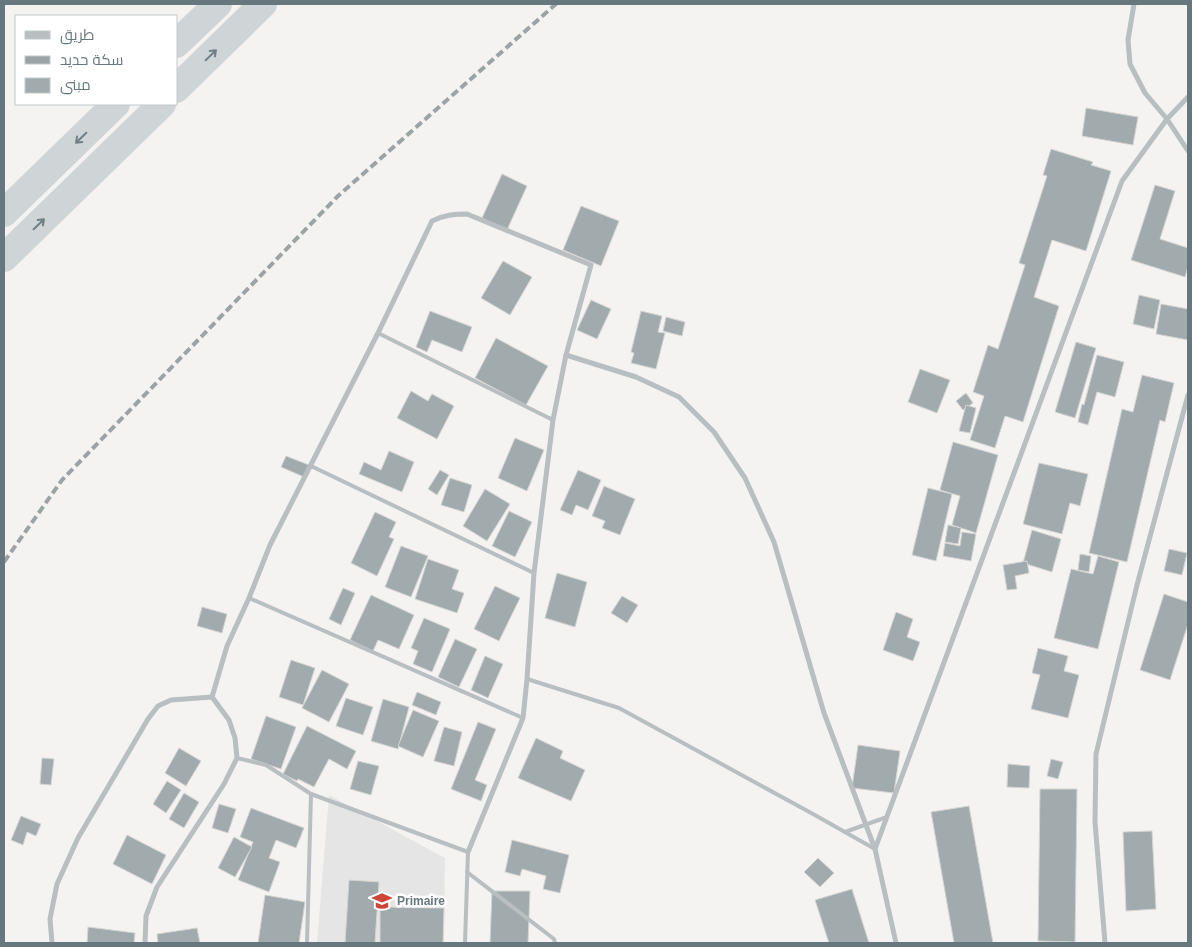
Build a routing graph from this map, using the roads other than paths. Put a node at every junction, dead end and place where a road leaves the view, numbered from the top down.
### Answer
1 (218, 4) edge
2 (263, 4) edge
3 (1134, 4) edge
4 (178, 42) edge
5 (178, 87) edge
6 (1188, 97) edge
7 (115, 105) edge
8 (161, 105) edge
9 (1167, 119) junction
10 (1188, 150) edge
11 (4, 213) edge
12 (4, 258) edge
13 (378, 333) junction
14 (566, 355) junction
15 (1188, 395) edge
16 (553, 420) junction
17 (311, 466) junction
18 (534, 574) junction
19 (249, 598) junction
20 (527, 679) junction
21 (212, 697) junction
22 (523, 718) junction
23 (237, 758) junction
24 (311, 794) junction
25 (887, 817) junction
26 (866, 824) junction
27 (845, 832) junction
28 (875, 849) junction
29 (468, 852) junction
30 (468, 872) junction
31 (52, 943) edge
32 (145, 943) edge
33 (307, 943) edge
34 (465, 943) edge
35 (555, 943) edge
36 (896, 943) edge
37 (1105, 943) edge

1 - 4 highway
5 -> 2 highway
3 - 9 street
6 - 9 street
7 -> 11 highway
12 -> 8 highway
9 - 10 street
9 - 25 street
13 - 14 street
13 - 16 lane
13 - 17 street
14 - 16 street
14 - 26 street
15 - 37 street
16 - 18 street
17 - 18 lane
17 - 19 street
18 - 20 street
19 - 21 street
19 - 22 lane
20 - 22 street
20 - 27 lane
21 - 23 street
21 - 31 street
22 - 29 street
23 - 24 lane
23 - 32 street
24 - 29 lane
24 - 33 lane
25 - 26 lane
25 - 28 street
26 - 27 lane
26 - 28 street
27 - 28 lane
28 - 36 street
29 - 30 lane
30 - 34 lane
30 - 35 lane

